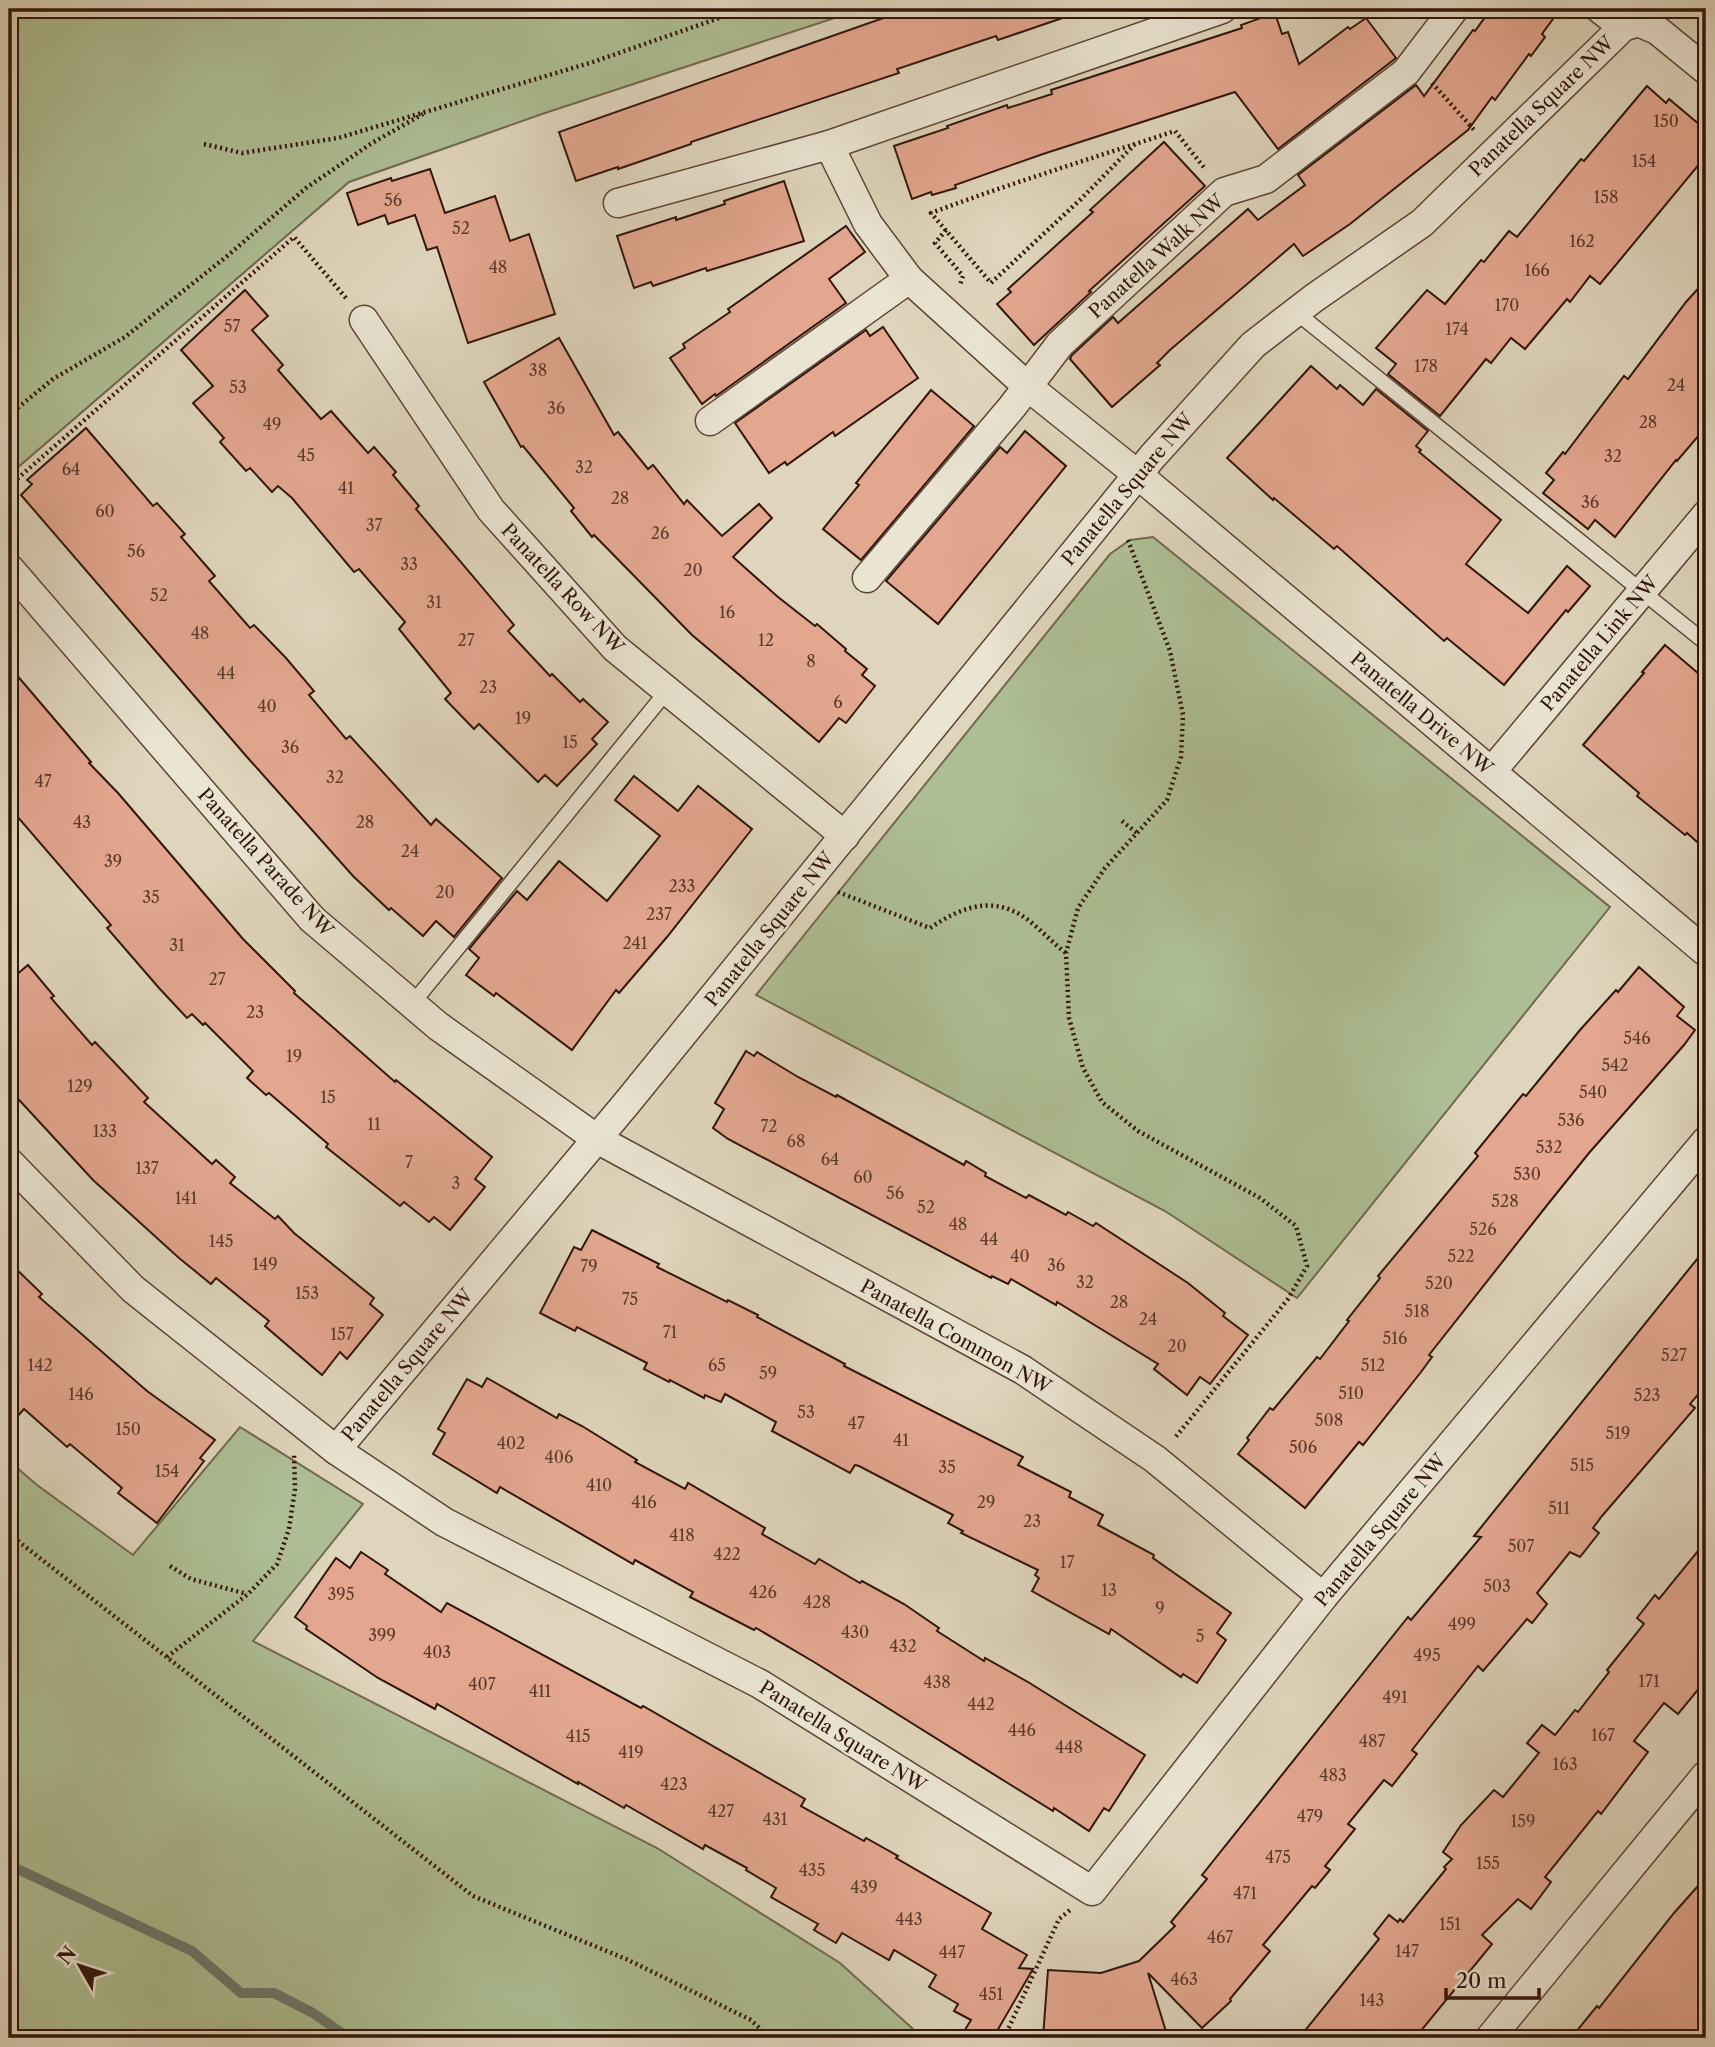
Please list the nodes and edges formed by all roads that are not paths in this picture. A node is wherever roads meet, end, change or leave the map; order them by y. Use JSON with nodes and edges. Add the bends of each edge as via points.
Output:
{"nodes":[{"id":1,"x":1222,"y":9,"type":"edge"},
{"id":2,"x":1454,"y":9,"type":"edge"},
{"id":3,"x":1600,"y":9,"type":"edge"},
{"id":4,"x":1623,"y":27,"type":"junction"},
{"id":5,"x":1706,"y":69,"type":"edge"},
{"id":6,"x":828,"y":145,"type":"junction"},
{"id":7,"x":618,"y":203,"type":"dead end"},
{"id":8,"x":909,"y":279,"type":"junction"},
{"id":9,"x":1297,"y":313,"type":"junction"},
{"id":10,"x":364,"y":320,"type":"road end"},
{"id":11,"x":1027,"y":386,"type":"junction"},
{"id":12,"x":710,"y":421,"type":"dead end"},
{"id":13,"x":1137,"y":474,"type":"junction"},
{"id":14,"x":1706,"y":515,"type":"edge"},
{"id":15,"x":9,"y":568,"type":"edge"},
{"id":16,"x":867,"y":578,"type":"dead end"},
{"id":17,"x":1642,"y":592,"type":"junction"},
{"id":18,"x":1706,"y":643,"type":"edge"},
{"id":19,"x":667,"y":691,"type":"junction"},
{"id":20,"x":1492,"y":771,"type":"junction"},
{"id":21,"x":845,"y":836,"type":"junction"},
{"id":22,"x":1706,"y":952,"type":"edge"},
{"id":23,"x":412,"y":1004,"type":"junction"},
{"id":24,"x":597,"y":1139,"type":"junction"},
{"id":25,"x":1706,"y":1141,"type":"edge"},
{"id":26,"x":9,"y":1162,"type":"edge"},
{"id":27,"x":336,"y":1450,"type":"junction"},
{"id":28,"x":1323,"y":1597,"type":"junction"},
{"id":29,"x":1706,"y":1775,"type":"edge"},
{"id":30,"x":1490,"y":2038,"type":"edge"}],
"edges":[{"from":1,"to":6,"type":"street"},
{"from":2,"to":11,"type":"street","name":"Panatella Walk NW","via":[[1406,72],[1266,179],[1224,192],[1060,344]]},
{"from":3,"to":4,"type":"street"},
{"from":4,"to":5,"type":"street","name":"Panatella Square NW","via":[[1638,22],[1657,30]]},
{"from":4,"to":9,"type":"street","name":"Panatella Square NW","via":[[1422,223]]},
{"from":6,"to":7,"type":"street"},
{"from":6,"to":8,"type":"street","via":[[867,224]]},
{"from":8,"to":11,"type":"street"},
{"from":8,"to":12,"type":"street"},
{"from":9,"to":13,"type":"street","name":"Panatella Square NW","via":[[1253,345]]},
{"from":9,"to":17,"type":"lane"},
{"from":10,"to":19,"type":"street","name":"Panatella Row NW","via":[[491,510],[615,648]]},
{"from":11,"to":13,"type":"street"},
{"from":11,"to":16,"type":"street","name":"Panatella Walk NW"},
{"from":13,"to":20,"type":"street","name":"Panatella Drive NW"},
{"from":13,"to":21,"type":"street","name":"Panatella Square NW"},
{"from":14,"to":17,"type":"street","name":"Panatella Link NW"},
{"from":15,"to":23,"type":"street","name":"Panatella Parade NW","via":[[312,919]]},
{"from":17,"to":18,"type":"lane"},
{"from":17,"to":20,"type":"street","name":"Panatella Link NW"},
{"from":19,"to":21,"type":"street","name":"Panatella Row NW"},
{"from":19,"to":23,"type":"lane"},
{"from":20,"to":22,"type":"street","name":"Panatella Drive NW"},
{"from":21,"to":24,"type":"street","name":"Panatella Square NW"},
{"from":23,"to":24,"type":"street","name":"Panatella Parade NW"},
{"from":24,"to":27,"type":"street","name":"Panatella Square NW"},
{"from":24,"to":28,"type":"street","name":"Panatella Common NW","via":[[1023,1370],[1155,1459]]},
{"from":25,"to":28,"type":"street","name":"Panatella Square NW"},
{"from":26,"to":27,"type":"street","via":[[133,1289]]},
{"from":27,"to":28,"type":"street","name":"Panatella Square NW","via":[[444,1522],[761,1684],[1092,1891]]},
{"from":29,"to":30,"type":"street"}]}
